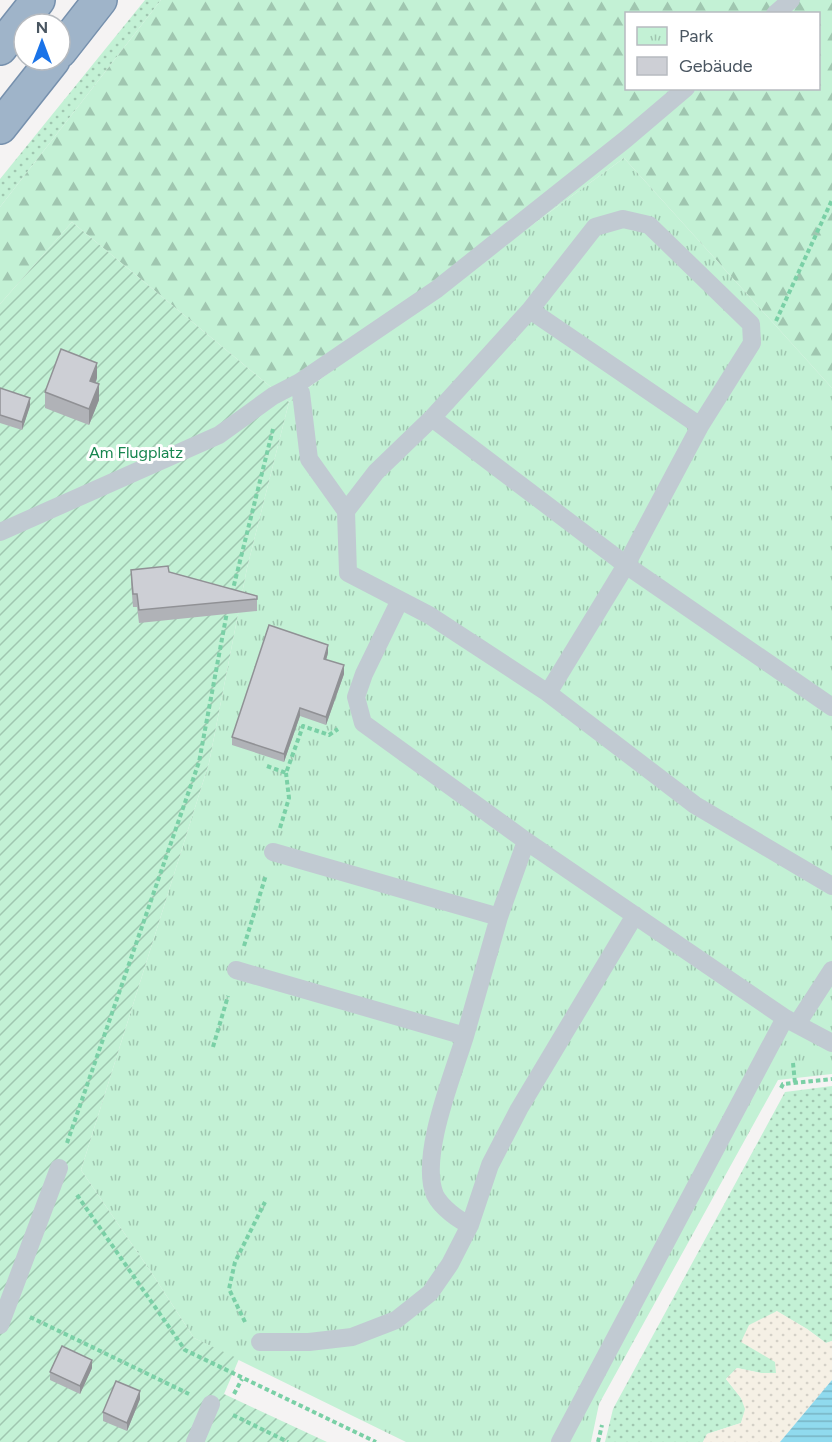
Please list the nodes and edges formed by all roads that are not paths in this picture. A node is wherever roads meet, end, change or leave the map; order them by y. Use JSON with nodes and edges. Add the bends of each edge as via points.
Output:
{"nodes":[{"id":1,"x":38,"y":0,"type":"edge"},
{"id":2,"x":100,"y":0,"type":"edge"},
{"id":3,"x":791,"y":0,"type":"edge"},
{"id":4,"x":777,"y":12,"type":"edge"},
{"id":5,"x":72,"y":36,"type":"edge"},
{"id":6,"x":0,"y":48,"type":"edge"},
{"id":7,"x":44,"y":72,"type":"edge"},
{"id":8,"x":684,"y":90,"type":"edge"},
{"id":9,"x":0,"y":127,"type":"edge"},
{"id":10,"x":530,"y":310,"type":"junction"},
{"id":11,"x":302,"y":393,"type":"dead end"},
{"id":12,"x":432,"y":418,"type":"junction"},
{"id":13,"x":700,"y":426,"type":"junction"},
{"id":14,"x":346,"y":511,"type":"junction"},
{"id":15,"x":0,"y":532,"type":"edge"},
{"id":16,"x":626,"y":565,"type":"junction"},
{"id":17,"x":400,"y":600,"type":"junction"},
{"id":18,"x":548,"y":693,"type":"junction"},
{"id":19,"x":832,"y":707,"type":"edge"},
{"id":20,"x":526,"y":841,"type":"junction"},
{"id":21,"x":273,"y":852,"type":"road end"},
{"id":22,"x":832,"y":886,"type":"edge"},
{"id":23,"x":635,"y":915,"type":"junction"},
{"id":24,"x":499,"y":917,"type":"junction"},
{"id":25,"x":236,"y":970,"type":"road end"},
{"id":26,"x":832,"y":970,"type":"edge"},
{"id":27,"x":791,"y":1021,"type":"junction"},
{"id":28,"x":465,"y":1036,"type":"junction"},
{"id":29,"x":832,"y":1043,"type":"edge"},
{"id":30,"x":59,"y":1168,"type":"road end"},
{"id":31,"x":470,"y":1225,"type":"junction"},
{"id":32,"x":0,"y":1325,"type":"edge"},
{"id":33,"x":260,"y":1342,"type":"road end"},
{"id":34,"x":211,"y":1404,"type":"road end"},
{"id":35,"x":195,"y":1442,"type":"edge"},
{"id":36,"x":560,"y":1442,"type":"edge"}],
"edges":[{"from":1,"to":6,"type":"highway"},
{"from":2,"to":5,"type":"highway"},
{"from":3,"to":4,"type":"lane"},
{"from":7,"to":9,"type":"highway"},
{"from":8,"to":15,"type":"lane","via":[[436,289],[219,435]]},
{"from":10,"to":12,"type":"lane"},
{"from":10,"to":13,"type":"lane"},
{"from":10,"to":13,"type":"lane","via":[[595,226],[622,219],[649,225],[751,324],[752,343]]},
{"from":11,"to":14,"type":"lane","via":[[309,459]]},
{"from":12,"to":14,"type":"lane","via":[[376,472]]},
{"from":12,"to":16,"type":"lane"},
{"from":13,"to":16,"type":"lane"},
{"from":14,"to":17,"type":"lane","via":[[348,573]]},
{"from":16,"to":18,"type":"lane"},
{"from":16,"to":19,"type":"lane"},
{"from":17,"to":18,"type":"lane"},
{"from":17,"to":20,"type":"lane","via":[[356,698],[363,723]]},
{"from":18,"to":22,"type":"lane","via":[[694,805]]},
{"from":20,"to":23,"type":"lane"},
{"from":20,"to":24,"type":"lane"},
{"from":21,"to":24,"type":"lane"},
{"from":23,"to":27,"type":"lane"},
{"from":23,"to":31,"type":"lane","via":[[514,1118],[490,1165]]},
{"from":24,"to":28,"type":"lane"},
{"from":25,"to":28,"type":"lane"},
{"from":26,"to":27,"type":"lane"},
{"from":27,"to":29,"type":"lane"},
{"from":27,"to":36,"type":"lane"},
{"from":28,"to":31,"type":"lane","via":[[432,1143],[430,1167],[435,1196],[457,1220]]},
{"from":30,"to":32,"type":"lane"},
{"from":31,"to":33,"type":"lane","via":[[430,1293],[396,1320],[352,1337]]},
{"from":34,"to":35,"type":"lane"}]}
